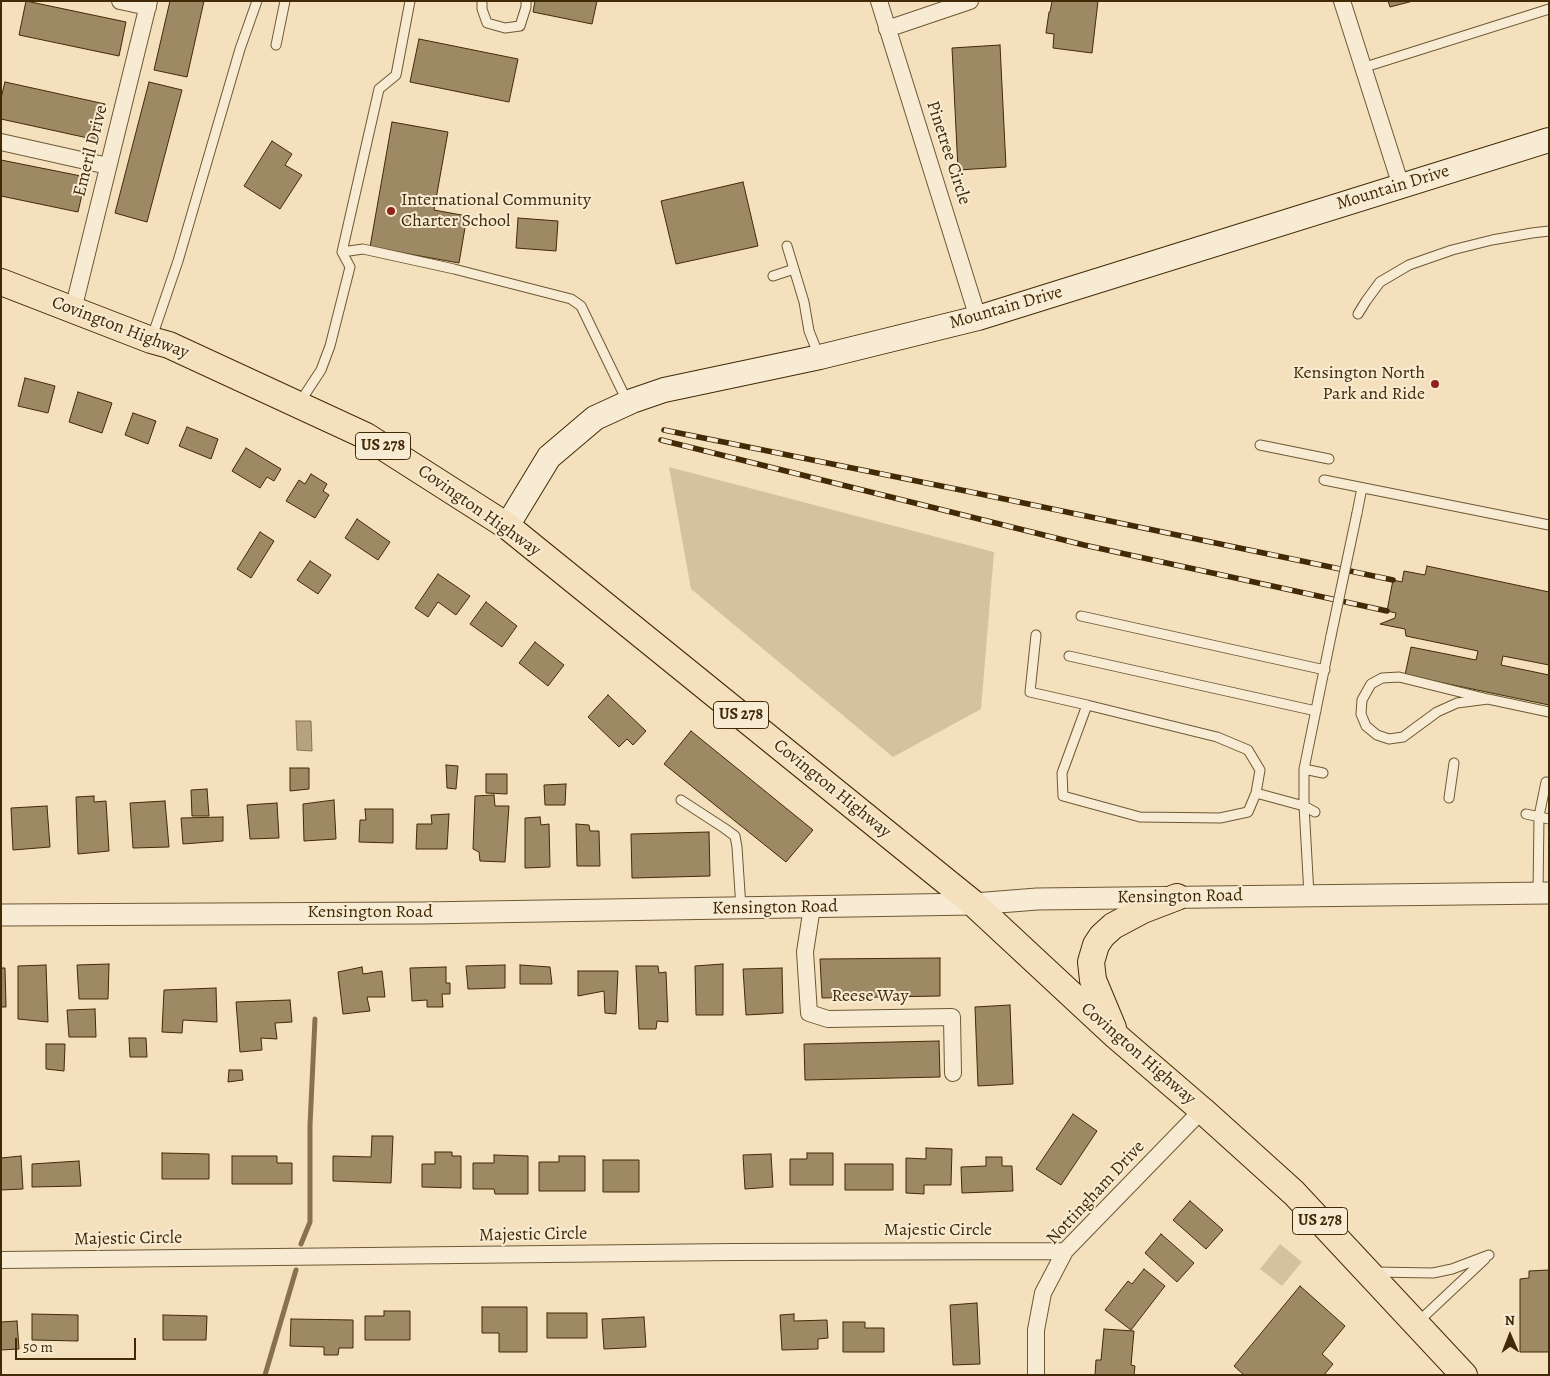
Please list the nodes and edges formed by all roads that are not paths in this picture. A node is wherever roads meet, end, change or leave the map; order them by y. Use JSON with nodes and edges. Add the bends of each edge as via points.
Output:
{"nodes":[{"id":1,"x":120,"y":1,"type":"edge"},
{"id":2,"x":257,"y":1,"type":"edge"},
{"id":3,"x":285,"y":1,"type":"edge"},
{"id":4,"x":410,"y":1,"type":"edge"},
{"id":5,"x":482,"y":1,"type":"edge"},
{"id":6,"x":526,"y":1,"type":"edge"},
{"id":7,"x":879,"y":1,"type":"edge"},
{"id":8,"x":970,"y":1,"type":"edge"},
{"id":9,"x":1342,"y":1,"type":"edge"},
{"id":10,"x":148,"y":4,"type":"edge"},
{"id":11,"x":1549,"y":9,"type":"edge"},
{"id":12,"x":888,"y":29,"type":"junction"},
{"id":13,"x":276,"y":45,"type":"dead end"},
{"id":14,"x":1362,"y":68,"type":"junction"},
{"id":15,"x":1549,"y":140,"type":"edge"},
{"id":16,"x":1,"y":142,"type":"edge"},
{"id":17,"x":108,"y":166,"type":"junction"},
{"id":18,"x":1401,"y":186,"type":"junction"},
{"id":19,"x":1549,"y":231,"type":"edge"},
{"id":20,"x":786,"y":246,"type":"dead end"},
{"id":21,"x":342,"y":252,"type":"junction"},
{"id":22,"x":794,"y":270,"type":"junction"},
{"id":23,"x":773,"y":276,"type":"dead end"},
{"id":24,"x":1,"y":282,"type":"edge"},
{"id":25,"x":73,"y":310,"type":"junction"},
{"id":26,"x":1358,"y":314,"type":"dead end"},
{"id":27,"x":978,"y":318,"type":"junction"},
{"id":28,"x":151,"y":340,"type":"junction"},
{"id":29,"x":820,"y":357,"type":"junction"},
{"id":30,"x":628,"y":403,"type":"junction"},
{"id":31,"x":299,"y":404,"type":"junction"},
{"id":32,"x":1260,"y":445,"type":"dead end"},
{"id":33,"x":1329,"y":459,"type":"dead end"},
{"id":34,"x":1324,"y":480,"type":"dead end"},
{"id":35,"x":1362,"y":488,"type":"junction"},
{"id":36,"x":1549,"y":525,"type":"edge"},
{"id":37,"x":507,"y":526,"type":"junction"},
{"id":38,"x":1081,"y":616,"type":"dead end"},
{"id":39,"x":1036,"y":635,"type":"dead end"},
{"id":40,"x":1070,"y":656,"type":"dead end"},
{"id":41,"x":1324,"y":670,"type":"junction"},
{"id":42,"x":1488,"y":699,"type":"junction"},
{"id":43,"x":1087,"y":705,"type":"junction"},
{"id":44,"x":1316,"y":711,"type":"junction"},
{"id":45,"x":1549,"y":712,"type":"edge"},
{"id":46,"x":1454,"y":763,"type":"dead end"},
{"id":47,"x":1304,"y":769,"type":"junction"},
{"id":48,"x":1323,"y":773,"type":"dead end"},
{"id":49,"x":1546,"y":782,"type":"dead end"},
{"id":50,"x":1256,"y":794,"type":"junction"},
{"id":51,"x":1449,"y":798,"type":"dead end"},
{"id":52,"x":681,"y":800,"type":"dead end"},
{"id":53,"x":1304,"y":806,"type":"junction"},
{"id":54,"x":1315,"y":812,"type":"dead end"},
{"id":55,"x":1526,"y":814,"type":"dead end"},
{"id":56,"x":1538,"y":816,"type":"junction"},
{"id":57,"x":1549,"y":819,"type":"edge"},
{"id":58,"x":1544,"y":893,"type":"edge"},
{"id":59,"x":1309,"y":895,"type":"junction"},
{"id":60,"x":1177,"y":897,"type":"junction"},
{"id":61,"x":974,"y":904,"type":"junction"},
{"id":62,"x":812,"y":907,"type":"junction"},
{"id":63,"x":741,"y":908,"type":"junction"},
{"id":64,"x":1,"y":915,"type":"edge"},
{"id":65,"x":1116,"y":1036,"type":"junction"},
{"id":66,"x":953,"y":1073,"type":"dead end"},
{"id":67,"x":1202,"y":1110,"type":"junction"},
{"id":68,"x":1065,"y":1250,"type":"junction"},
{"id":69,"x":1,"y":1260,"type":"edge"},
{"id":70,"x":1367,"y":1272,"type":"junction"},
{"id":71,"x":1416,"y":1324,"type":"junction"},
{"id":72,"x":1036,"y":1375,"type":"edge"},
{"id":73,"x":1464,"y":1375,"type":"edge"}],
"edges":[{"from":1,"to":10,"type":"street"},
{"from":2,"to":28,"type":"lane"},
{"from":3,"to":13,"type":"lane"},
{"from":4,"to":21,"type":"lane","via":[[396,75],[379,89]]},
{"from":5,"to":6,"type":"lane","via":[[488,23],[505,28],[520,26]]},
{"from":7,"to":12,"type":"street","name":"Pinetree Circle"},
{"from":8,"to":12,"type":"street"},
{"from":9,"to":14,"type":"street"},
{"from":10,"to":17,"type":"street","name":"Emeril Drive"},
{"from":11,"to":14,"type":"lane"},
{"from":12,"to":27,"type":"street","name":"Pinetree Circle"},
{"from":14,"to":18,"type":"street"},
{"from":15,"to":18,"type":"main road","name":"Mountain Drive"},
{"from":16,"to":17,"type":"street"},
{"from":17,"to":25,"type":"street","name":"Emeril Drive"},
{"from":18,"to":27,"type":"main road","name":"Mountain Drive"},
{"from":19,"to":26,"type":"lane","via":[[1484,242],[1409,265],[1380,282]]},
{"from":20,"to":22,"type":"lane"},
{"from":21,"to":30,"type":"lane","via":[[363,249],[571,299],[581,306]]},
{"from":21,"to":31,"type":"lane","via":[[350,267],[330,346],[321,370]]},
{"from":22,"to":23,"type":"lane"},
{"from":22,"to":29,"type":"lane","via":[[809,331]]},
{"from":24,"to":25,"type":"main road","name":"Covington Highway","number":"US 278"},
{"from":25,"to":28,"type":"main road","name":"Covington Highway","number":"US 278"},
{"from":27,"to":29,"type":"main road","name":"Mountain Drive"},
{"from":28,"to":31,"type":"main road","name":"Covington Highway","number":"US 278","via":[[169,345]]},
{"from":29,"to":30,"type":"main road","name":"Mountain Drive","via":[[664,390]]},
{"from":30,"to":37,"type":"main road","name":"Mountain Drive","via":[[595,418],[549,457]]},
{"from":31,"to":37,"type":"main road","name":"Covington Highway","number":"US 278","via":[[366,436]]},
{"from":32,"to":33,"type":"lane"},
{"from":34,"to":35,"type":"lane"},
{"from":35,"to":36,"type":"lane"},
{"from":35,"to":41,"type":"lane","bridge":true},
{"from":37,"to":61,"type":"main road","name":"Covington Highway","number":"US 278"},
{"from":38,"to":41,"type":"lane"},
{"from":39,"to":43,"type":"lane","via":[[1030,692]]},
{"from":40,"to":44,"type":"lane"},
{"from":41,"to":44,"type":"lane"},
{"from":42,"to":42,"type":"lane","via":[[1399,677],[1382,678],[1371,684],[1362,700],[1361,714],[1366,726],[1389,739],[1403,737],[1437,712],[1457,703]]},
{"from":42,"to":45,"type":"lane"},
{"from":43,"to":50,"type":"lane","via":[[1217,737],[1248,750],[1260,770]]},
{"from":43,"to":50,"type":"lane","via":[[1062,773],[1063,796],[1140,817],[1220,818],[1248,812]]},
{"from":44,"to":47,"type":"lane"},
{"from":46,"to":51,"type":"lane"},
{"from":47,"to":48,"type":"lane"},
{"from":47,"to":53,"type":"lane"},
{"from":49,"to":56,"type":"lane"},
{"from":50,"to":53,"type":"lane"},
{"from":52,"to":63,"type":"lane","via":[[735,836]]},
{"from":53,"to":54,"type":"lane"},
{"from":53,"to":59,"type":"lane"},
{"from":55,"to":56,"type":"lane"},
{"from":56,"to":57,"type":"lane"},
{"from":56,"to":58,"type":"lane"},
{"from":58,"to":59,"type":"street","name":"Kensington Road"},
{"from":59,"to":60,"type":"street","name":"Kensington Road"},
{"from":60,"to":61,"type":"street","name":"Kensington Road","via":[[1037,899]]},
{"from":60,"to":65,"type":"main road","via":[[1142,910],[1113,926],[1096,946],[1091,962],[1093,980]]},
{"from":61,"to":62,"type":"street","name":"Kensington Road"},
{"from":61,"to":65,"type":"main road","name":"Covington Highway","number":"US 278"},
{"from":62,"to":63,"type":"street","name":"Kensington Road"},
{"from":62,"to":66,"type":"street","name":"Reese Way","via":[[805,952],[809,1013],[828,1018],[952,1017]]},
{"from":63,"to":64,"type":"street","name":"Kensington Road","via":[[412,914]]},
{"from":65,"to":67,"type":"main road","name":"Covington Highway","number":"US 278"},
{"from":67,"to":68,"type":"street","name":"Nottingham Drive"},
{"from":67,"to":70,"type":"main road","name":"Covington Highway","number":"US 278","via":[[1294,1193]]},
{"from":68,"to":69,"type":"street","name":"Majestic Circle"},
{"from":68,"to":72,"type":"street","name":"Nottingham Drive","via":[[1043,1293],[1036,1330]]},
{"from":70,"to":71,"type":"main road","name":"Covington Highway","number":"US 278"},
{"from":70,"to":71,"type":"lane","via":[[1433,1272],[1452,1269],[1489,1255]]},
{"from":71,"to":73,"type":"main road","name":"Covington Highway","number":"US 278"}]}
